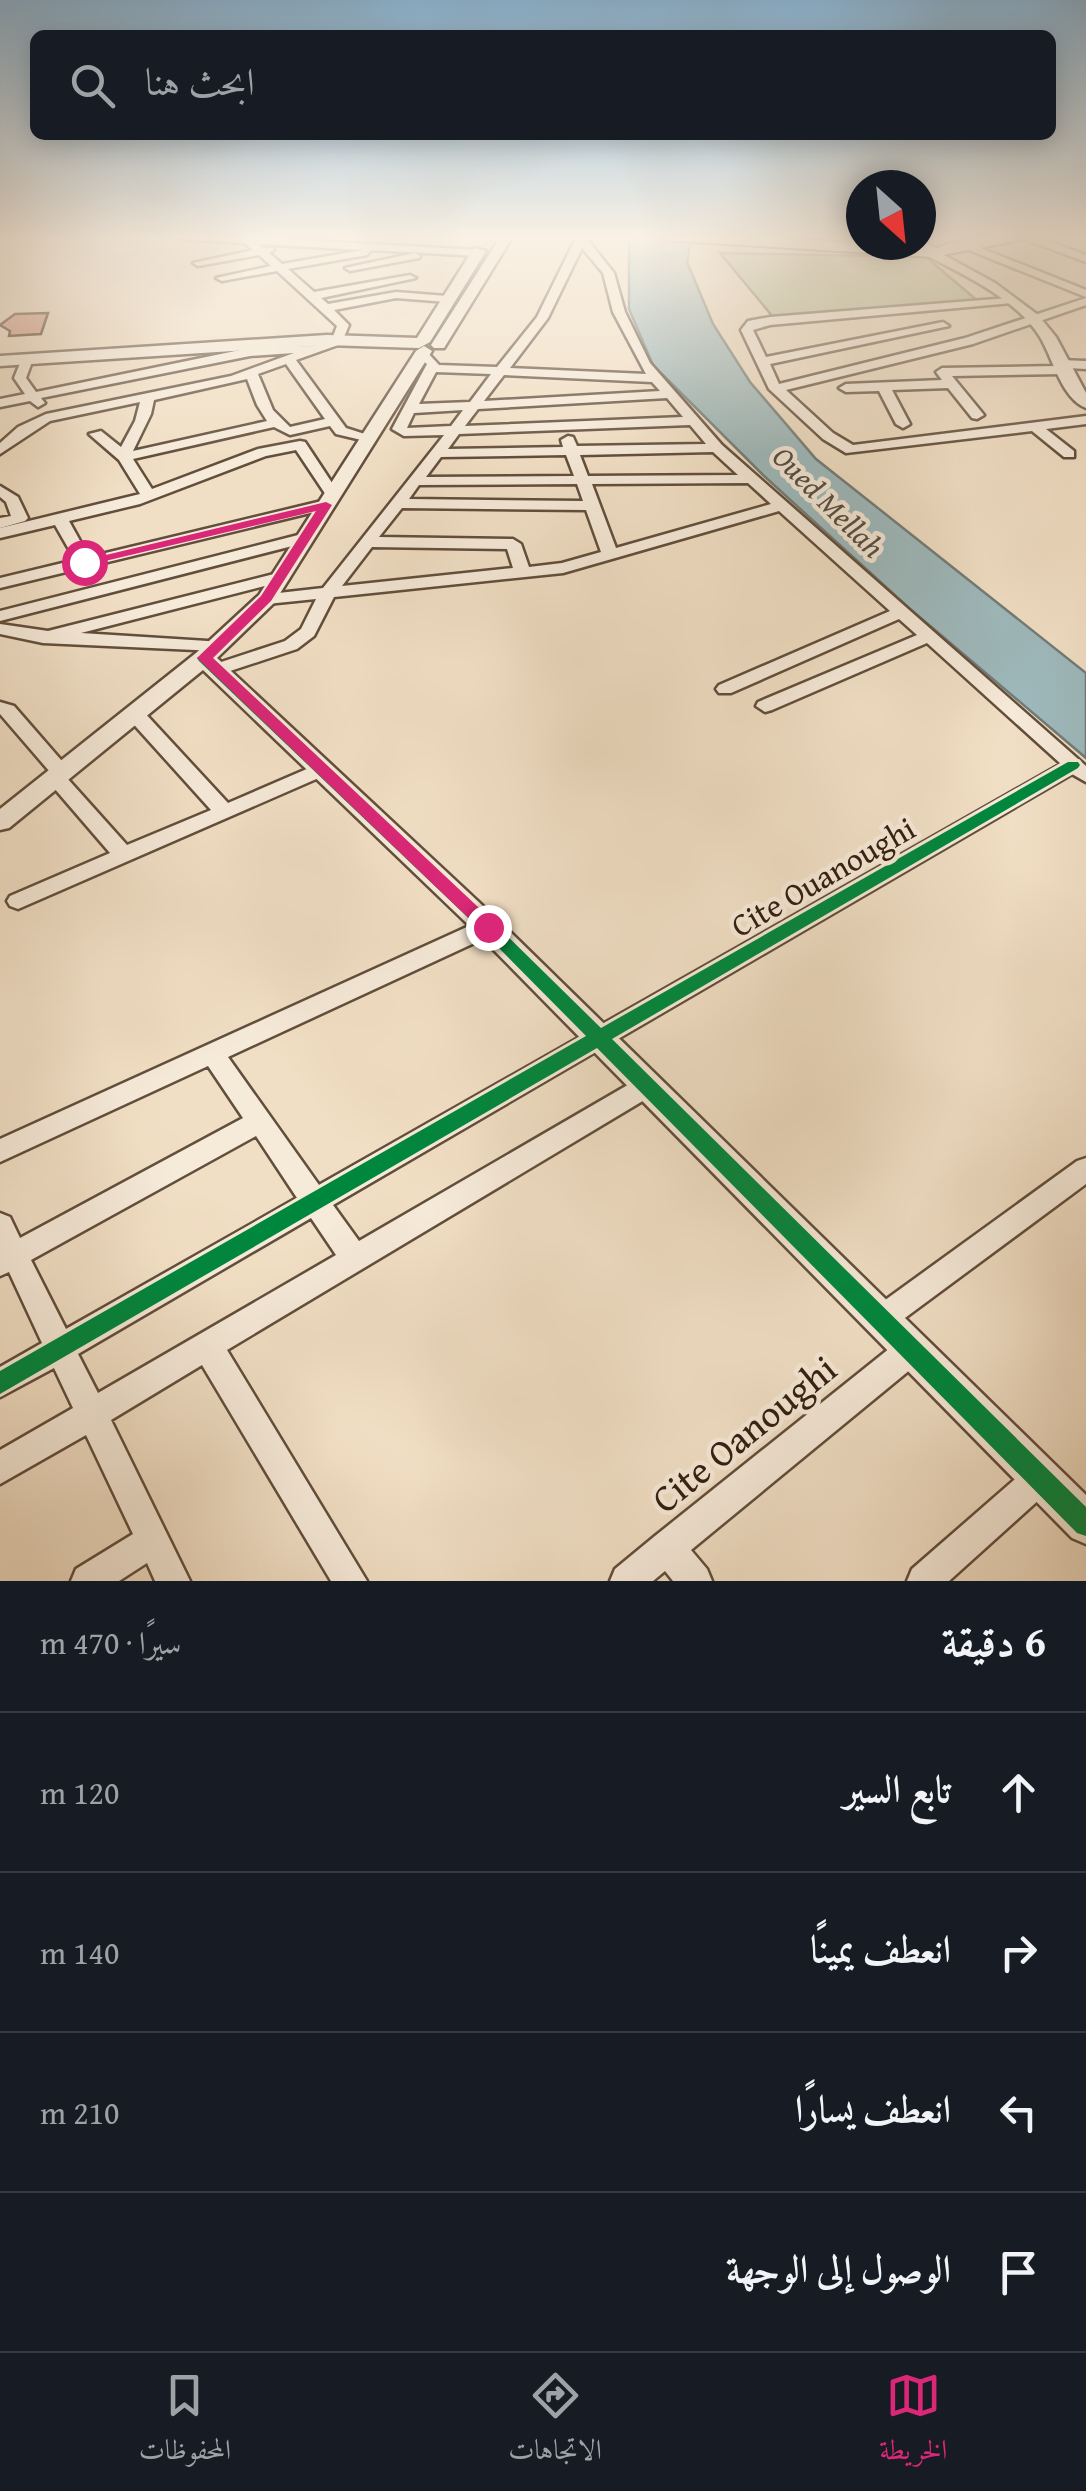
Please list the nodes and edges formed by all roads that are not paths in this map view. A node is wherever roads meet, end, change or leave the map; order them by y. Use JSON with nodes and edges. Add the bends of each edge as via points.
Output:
{"nodes":[{"id":1,"x":328,"y":310,"type":"edge"},
{"id":2,"x":442,"y":310,"type":"edge"},
{"id":3,"x":454,"y":310,"type":"edge"},
{"id":4,"x":546,"y":310,"type":"edge"},
{"id":5,"x":618,"y":310,"type":"edge"},
{"id":6,"x":908,"y":310,"type":"joint"},
{"id":7,"x":1020,"y":310,"type":"edge"},
{"id":8,"x":1062,"y":310,"type":"edge"},
{"id":9,"x":798,"y":319,"type":"junction"},
{"id":10,"x":1033,"y":319,"type":"junction"},
{"id":11,"x":943,"y":326,"type":"junction"},
{"id":12,"x":814,"y":328,"type":"dead end"},
{"id":13,"x":830,"y":336,"type":"dead end"},
{"id":14,"x":973,"y":340,"type":"junction"},
{"id":15,"x":327,"y":343,"type":"junction"},
{"id":16,"x":846,"y":345,"type":"junction"},
{"id":17,"x":425,"y":350,"type":"junction"},
{"id":18,"x":26,"y":359,"type":"junction"},
{"id":19,"x":0,"y":360,"type":"edge"},
{"id":20,"x":290,"y":361,"type":"junction"},
{"id":21,"x":762,"y":362,"type":"junction"},
{"id":22,"x":1086,"y":365,"type":"edge"},
{"id":23,"x":1062,"y":367,"type":"junction"},
{"id":24,"x":499,"y":372,"type":"junction"},
{"id":25,"x":252,"y":374,"type":"junction"},
{"id":26,"x":655,"y":378,"type":"junction"},
{"id":27,"x":952,"y":384,"type":"junction"},
{"id":28,"x":774,"y":385,"type":"junction"},
{"id":29,"x":884,"y":387,"type":"junction"},
{"id":30,"x":846,"y":388,"type":"dead end"},
{"id":31,"x":669,"y":394,"type":"junction"},
{"id":32,"x":34,"y":396,"type":"junction"},
{"id":33,"x":147,"y":399,"type":"junction"},
{"id":34,"x":555,"y":400,"type":"junction"},
{"id":35,"x":0,"y":403,"type":"edge"},
{"id":36,"x":1086,"y":404,"type":"edge"},
{"id":37,"x":473,"y":405,"type":"junction"},
{"id":38,"x":410,"y":409,"type":"junction"},
{"id":39,"x":977,"y":415,"type":"dead end"},
{"id":40,"x":46,"y":418,"type":"junction"},
{"id":41,"x":1086,"y":420,"type":"edge"},
{"id":42,"x":334,"y":421,"type":"junction"},
{"id":43,"x":694,"y":421,"type":"junction"},
{"id":44,"x":275,"y":423,"type":"junction"},
{"id":45,"x":903,"y":424,"type":"dead end"},
{"id":46,"x":563,"y":426,"type":"junction"},
{"id":47,"x":1035,"y":427,"type":"junction"},
{"id":48,"x":453,"y":430,"type":"junction"},
{"id":49,"x":96,"y":434,"type":"dead end"},
{"id":50,"x":295,"y":438,"type":"junction"},
{"id":51,"x":369,"y":440,"type":"junction"},
{"id":52,"x":718,"y":448,"type":"junction"},
{"id":53,"x":0,"y":450,"type":"edge"},
{"id":54,"x":572,"y":451,"type":"junction"},
{"id":55,"x":436,"y":453,"type":"junction"},
{"id":56,"x":1069,"y":454,"type":"dead end"},
{"id":57,"x":124,"y":456,"type":"junction"},
{"id":58,"x":749,"y":479,"type":"junction"},
{"id":59,"x":414,"y":481,"type":"junction"},
{"id":60,"x":583,"y":481,"type":"junction"},
{"id":61,"x":1,"y":491,"type":"edge"},
{"id":62,"x":149,"y":496,"type":"junction"},
{"id":63,"x":329,"y":500,"type":"junction"},
{"id":64,"x":396,"y":503,"type":"junction"},
{"id":65,"x":592,"y":506,"type":"junction"},
{"id":66,"x":780,"y":506,"type":"junction"},
{"id":67,"x":60,"y":518,"type":"junction"},
{"id":68,"x":0,"y":522,"type":"edge"},
{"id":69,"x":21,"y":523,"type":"junction"},
{"id":70,"x":0,"y":533,"type":"edge"},
{"id":71,"x":306,"y":538,"type":"junction"},
{"id":72,"x":367,"y":542,"type":"junction"},
{"id":73,"x":610,"y":554,"type":"junction"},
{"id":74,"x":84,"y":562,"type":"junction"},
{"id":75,"x":523,"y":574,"type":"junction"},
{"id":76,"x":282,"y":577,"type":"junction"},
{"id":77,"x":0,"y":583,"type":"edge"},
{"id":78,"x":327,"y":594,"type":"junction"},
{"id":79,"x":266,"y":598,"type":"junction"},
{"id":80,"x":900,"y":613,"type":"junction"},
{"id":81,"x":0,"y":616,"type":"edge"},
{"id":82,"x":0,"y":629,"type":"edge"},
{"id":83,"x":927,"y":637,"type":"junction"},
{"id":84,"x":43,"y":638,"type":"junction"},
{"id":85,"x":213,"y":658,"type":"junction"},
{"id":86,"x":725,"y":689,"type":"dead end"},
{"id":87,"x":766,"y":706,"type":"dead end"},
{"id":88,"x":0,"y":708,"type":"edge"},
{"id":89,"x":134,"y":714,"type":"junction"},
{"id":90,"x":323,"y":770,"type":"junction"},
{"id":91,"x":1080,"y":770,"type":"edge"},
{"id":92,"x":58,"y":774,"type":"junction"},
{"id":93,"x":225,"y":812,"type":"junction"},
{"id":94,"x":0,"y":822,"type":"edge"},
{"id":95,"x":124,"y":855,"type":"junction"},
{"id":96,"x":18,"y":901,"type":"dead end"},
{"id":97,"x":488,"y":927,"type":"junction"},
{"id":98,"x":599,"y":1038,"type":"junction"},
{"id":99,"x":212,"y":1053,"type":"junction"},
{"id":100,"x":648,"y":1086,"type":"junction"},
{"id":101,"x":259,"y":1122,"type":"junction"},
{"id":102,"x":0,"y":1151,"type":"edge"},
{"id":103,"x":1086,"y":1169,"type":"edge"},
{"id":104,"x":316,"y":1204,"type":"junction"},
{"id":105,"x":0,"y":1225,"type":"edge"},
{"id":106,"x":7,"y":1259,"type":"edge"},
{"id":107,"x":354,"y":1259,"type":"junction"},
{"id":108,"x":880,"y":1320,"type":"junction"},
{"id":109,"x":207,"y":1345,"type":"junction"},
{"id":110,"x":59,"y":1349,"type":"junction"},
{"id":111,"x":910,"y":1350,"type":"junction"},
{"id":112,"x":0,"y":1383,"type":"edge"},
{"id":113,"x":90,"y":1414,"type":"junction"},
{"id":114,"x":0,"y":1468,"type":"edge"},
{"id":115,"x":1040,"y":1478,"type":"junction"},
{"id":116,"x":1086,"y":1524,"type":"edge"},
{"id":117,"x":153,"y":1540,"type":"junction"},
{"id":118,"x":667,"y":1548,"type":"junction"},
{"id":119,"x":88,"y":1581,"type":"edge"},
{"id":120,"x":173,"y":1581,"type":"edge"},
{"id":121,"x":350,"y":1581,"type":"edge"},
{"id":122,"x":627,"y":1581,"type":"edge"},
{"id":123,"x":695,"y":1581,"type":"edge"},
{"id":124,"x":924,"y":1581,"type":"edge"}],
"edges":[{"from":1,"to":15,"type":"street","via":[[342,325]]},
{"from":2,"to":17,"type":"street"},
{"from":3,"to":17,"type":"street"},
{"from":4,"to":24,"type":"street"},
{"from":5,"to":26,"type":"street"},
{"from":6,"to":9,"type":"street"},
{"from":6,"to":11,"type":"street"},
{"from":7,"to":10,"type":"street"},
{"from":8,"to":10,"type":"street"},
{"from":9,"to":12,"type":"street"},
{"from":9,"to":21,"type":"street","via":[[748,326]]},
{"from":10,"to":14,"type":"street"},
{"from":10,"to":23,"type":"street"},
{"from":11,"to":14,"type":"street"},
{"from":11,"to":16,"type":"street"},
{"from":13,"to":16,"type":"street"},
{"from":14,"to":28,"type":"street"},
{"from":15,"to":17,"type":"street"},
{"from":15,"to":18,"type":"street"},
{"from":15,"to":20,"type":"street"},
{"from":15,"to":32,"type":"street"},
{"from":16,"to":21,"type":"street"},
{"from":17,"to":24,"type":"street"},
{"from":17,"to":38,"type":"street"},
{"from":17,"to":51,"type":"street"},
{"from":18,"to":19,"type":"street"},
{"from":18,"to":32,"type":"street","via":[[20,378]]},
{"from":20,"to":25,"type":"street"},
{"from":20,"to":42,"type":"street"},
{"from":21,"to":28,"type":"street"},
{"from":22,"to":23,"type":"street"},
{"from":23,"to":27,"type":"street","via":[[942,372]]},
{"from":23,"to":36,"type":"street"},
{"from":24,"to":26,"type":"street"},
{"from":24,"to":37,"type":"street"},
{"from":25,"to":33,"type":"street"},
{"from":25,"to":44,"type":"street"},
{"from":26,"to":31,"type":"street"},
{"from":27,"to":29,"type":"street"},
{"from":27,"to":39,"type":"street"},
{"from":28,"to":47,"type":"street","via":[[851,450]]},
{"from":29,"to":30,"type":"street"},
{"from":29,"to":45,"type":"street"},
{"from":31,"to":34,"type":"street"},
{"from":31,"to":43,"type":"street"},
{"from":32,"to":35,"type":"street"},
{"from":32,"to":40,"type":"street"},
{"from":33,"to":40,"type":"street"},
{"from":33,"to":57,"type":"street","via":[[146,416]]},
{"from":34,"to":37,"type":"street"},
{"from":34,"to":46,"type":"street"},
{"from":37,"to":38,"type":"street"},
{"from":37,"to":48,"type":"street"},
{"from":38,"to":48,"type":"street","via":[[400,431]]},
{"from":40,"to":53,"type":"street"},
{"from":41,"to":47,"type":"street"},
{"from":42,"to":50,"type":"street"},
{"from":42,"to":51,"type":"street","via":[[346,434]]},
{"from":43,"to":46,"type":"street"},
{"from":43,"to":52,"type":"street"},
{"from":44,"to":50,"type":"street"},
{"from":44,"to":57,"type":"street"},
{"from":46,"to":48,"type":"street"},
{"from":46,"to":54,"type":"street"},
{"from":47,"to":56,"type":"street"},
{"from":48,"to":55,"type":"street"},
{"from":49,"to":57,"type":"street"},
{"from":50,"to":62,"type":"street"},
{"from":50,"to":63,"type":"street"},
{"from":51,"to":63,"type":"street"},
{"from":52,"to":54,"type":"street"},
{"from":52,"to":58,"type":"street"},
{"from":54,"to":55,"type":"street"},
{"from":54,"to":60,"type":"street"},
{"from":55,"to":59,"type":"street"},
{"from":57,"to":62,"type":"street"},
{"from":58,"to":60,"type":"street"},
{"from":58,"to":66,"type":"street"},
{"from":59,"to":60,"type":"street"},
{"from":59,"to":64,"type":"street"},
{"from":60,"to":65,"type":"street"},
{"from":61,"to":69,"type":"street","via":[[13,500]]},
{"from":62,"to":67,"type":"street"},
{"from":63,"to":71,"type":"street"},
{"from":63,"to":74,"type":"street"},
{"from":64,"to":65,"type":"street"},
{"from":64,"to":72,"type":"street"},
{"from":65,"to":73,"type":"street"},
{"from":66,"to":73,"type":"street"},
{"from":66,"to":80,"type":"street"},
{"from":67,"to":69,"type":"street"},
{"from":67,"to":74,"type":"street"},
{"from":68,"to":69,"type":"street"},
{"from":69,"to":70,"type":"street"},
{"from":71,"to":76,"type":"street"},
{"from":71,"to":81,"type":"street"},
{"from":72,"to":75,"type":"street","via":[[513,544]]},
{"from":72,"to":78,"type":"street"},
{"from":73,"to":75,"type":"street"},
{"from":74,"to":77,"type":"street"},
{"from":75,"to":78,"type":"street"},
{"from":76,"to":79,"type":"street"},
{"from":76,"to":84,"type":"street"},
{"from":78,"to":79,"type":"street"},
{"from":78,"to":85,"type":"street","via":[[308,632],[292,644]]},
{"from":79,"to":85,"type":"street"},
{"from":80,"to":83,"type":"street"},
{"from":80,"to":86,"type":"street"},
{"from":82,"to":84,"type":"street"},
{"from":83,"to":87,"type":"street"},
{"from":83,"to":91,"type":"street"},
{"from":84,"to":85,"type":"street"},
{"from":85,"to":89,"type":"street"},
{"from":85,"to":90,"type":"street"},
{"from":88,"to":92,"type":"street"},
{"from":89,"to":92,"type":"street"},
{"from":89,"to":93,"type":"street"},
{"from":90,"to":93,"type":"street"},
{"from":90,"to":97,"type":"street"},
{"from":91,"to":98,"type":"street","name":"Cite Ouanoughi"},
{"from":92,"to":94,"type":"street"},
{"from":92,"to":95,"type":"street"},
{"from":93,"to":95,"type":"street"},
{"from":95,"to":96,"type":"street"},
{"from":97,"to":98,"type":"street"},
{"from":97,"to":99,"type":"street"},
{"from":98,"to":100,"type":"street"},
{"from":98,"to":104,"type":"street","name":"Cite Ouanoughi"},
{"from":99,"to":101,"type":"street"},
{"from":99,"to":102,"type":"street"},
{"from":100,"to":107,"type":"street"},
{"from":100,"to":108,"type":"street"},
{"from":101,"to":104,"type":"street"},
{"from":101,"to":106,"type":"street"},
{"from":103,"to":108,"type":"street"},
{"from":104,"to":107,"type":"street"},
{"from":104,"to":110,"type":"street","name":"Cite Ouanoughi"},
{"from":105,"to":106,"type":"street"},
{"from":106,"to":110,"type":"street"},
{"from":107,"to":109,"type":"street"},
{"from":108,"to":111,"type":"street"},
{"from":109,"to":113,"type":"street"},
{"from":109,"to":121,"type":"street"},
{"from":110,"to":112,"type":"street","name":"Cite Ouanoughi"},
{"from":110,"to":113,"type":"street"},
{"from":111,"to":115,"type":"street"},
{"from":111,"to":118,"type":"street","name":"Cite Oanoughi"},
{"from":113,"to":114,"type":"street"},
{"from":113,"to":117,"type":"street"},
{"from":115,"to":116,"type":"street"},
{"from":115,"to":124,"type":"street"},
{"from":117,"to":119,"type":"street"},
{"from":117,"to":120,"type":"street"},
{"from":118,"to":122,"type":"street","name":"Cite Oanoughi"},
{"from":118,"to":123,"type":"street"}]}
